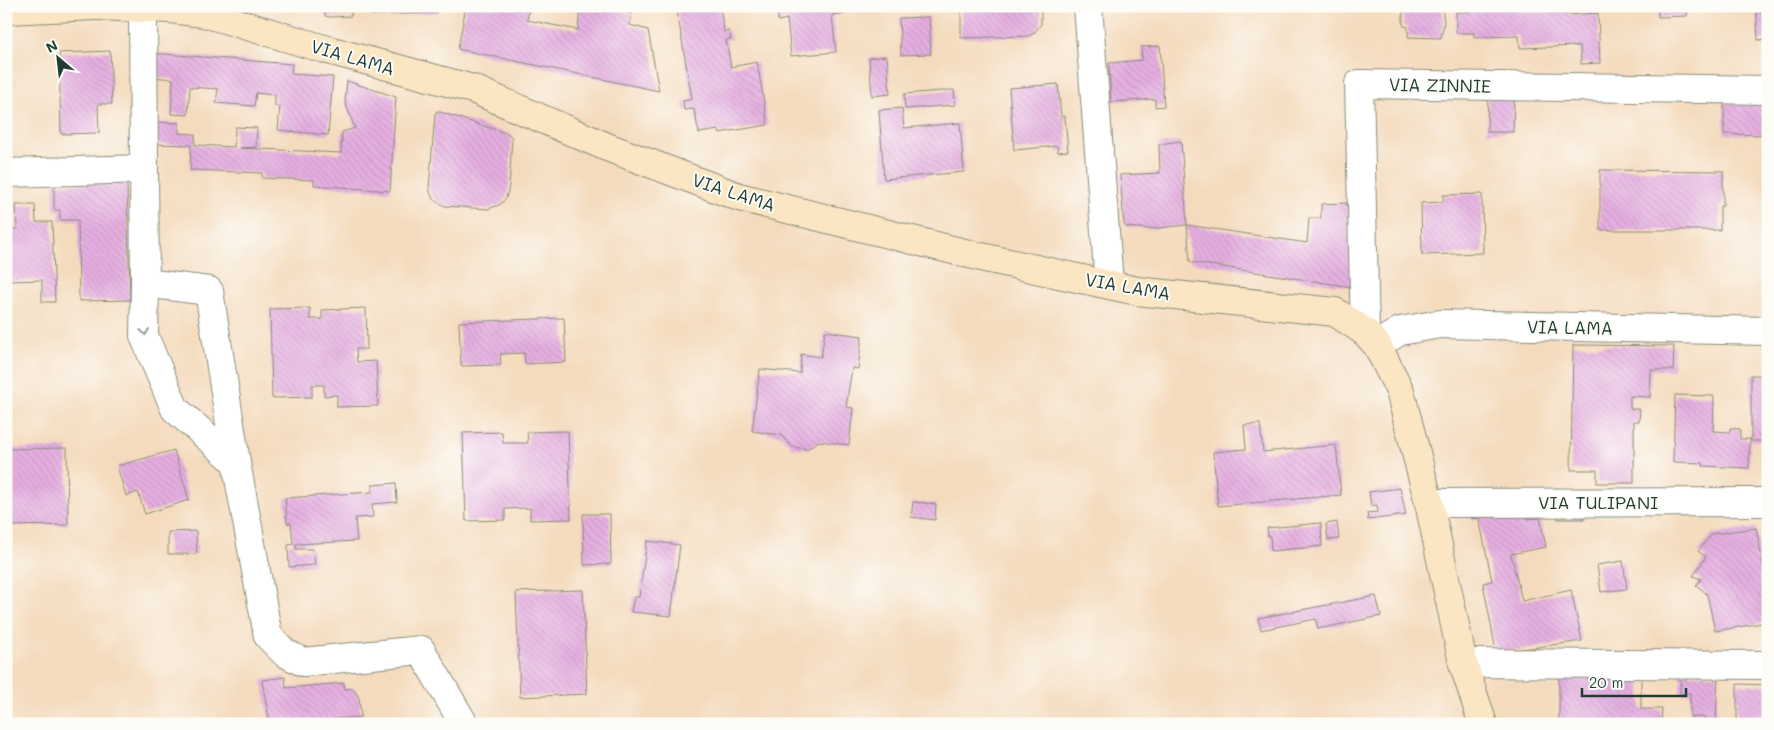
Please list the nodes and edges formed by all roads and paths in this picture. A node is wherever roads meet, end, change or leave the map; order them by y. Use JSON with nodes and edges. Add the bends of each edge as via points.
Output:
{"nodes":[{"id":1,"x":96,"y":6,"type":"edge"},
{"id":2,"x":1088,"y":6,"type":"edge"},
{"id":3,"x":161,"y":8,"type":"edge"},
{"id":4,"x":6,"y":10,"type":"edge"},
{"id":5,"x":1768,"y":90,"type":"edge"},
{"id":6,"x":144,"y":169,"type":"junction"},
{"id":7,"x":6,"y":173,"type":"edge"},
{"id":8,"x":144,"y":283,"type":"junction"},
{"id":9,"x":1108,"y":284,"type":"junction"},
{"id":10,"x":1768,"y":331,"type":"edge"},
{"id":11,"x":1371,"y":339,"type":"junction"},
{"id":12,"x":236,"y":462,"type":"junction"},
{"id":13,"x":1768,"y":502,"type":"edge"},
{"id":14,"x":1429,"y":503,"type":"junction"},
{"id":15,"x":1463,"y":663,"type":"junction"},
{"id":16,"x":1768,"y":665,"type":"edge"},
{"id":17,"x":464,"y":724,"type":"edge"},
{"id":18,"x":1483,"y":724,"type":"edge"}],
"edges":[{"from":1,"to":3,"type":"street","name":"VIA LAMA"},
{"from":1,"to":4,"type":"street","name":"VIA LAMA"},
{"from":2,"to":9,"type":"street"},
{"from":3,"to":6,"type":"street"},
{"from":3,"to":9,"type":"street","name":"VIA LAMA","via":[[204,13],[473,89],[607,147],[739,197],[980,257]]},
{"from":5,"to":11,"type":"street","name":"VIA ZINNIE","via":[[1359,84]]},
{"from":6,"to":7,"type":"street"},
{"from":6,"to":8,"type":"street"},
{"from":8,"to":12,"type":"street","one_way":true,"via":[[144,336],[175,409]]},
{"from":8,"to":12,"type":"street","via":[[209,291]]},
{"from":9,"to":11,"type":"street","name":"VIA LAMA","via":[[1335,312]]},
{"from":10,"to":11,"type":"street","name":"VIA LAMA","via":[[1440,324]]},
{"from":11,"to":14,"type":"street","name":"VIA LAMA","via":[[1400,391]]},
{"from":12,"to":17,"type":"street","via":[[268,636],[285,653],[303,662],[421,650]]},
{"from":13,"to":14,"type":"street","name":"VIA TULIPANI"},
{"from":14,"to":15,"type":"street","name":"VIA LAMA"},
{"from":15,"to":16,"type":"street"},
{"from":15,"to":18,"type":"street","name":"VIA LAMA"}]}
